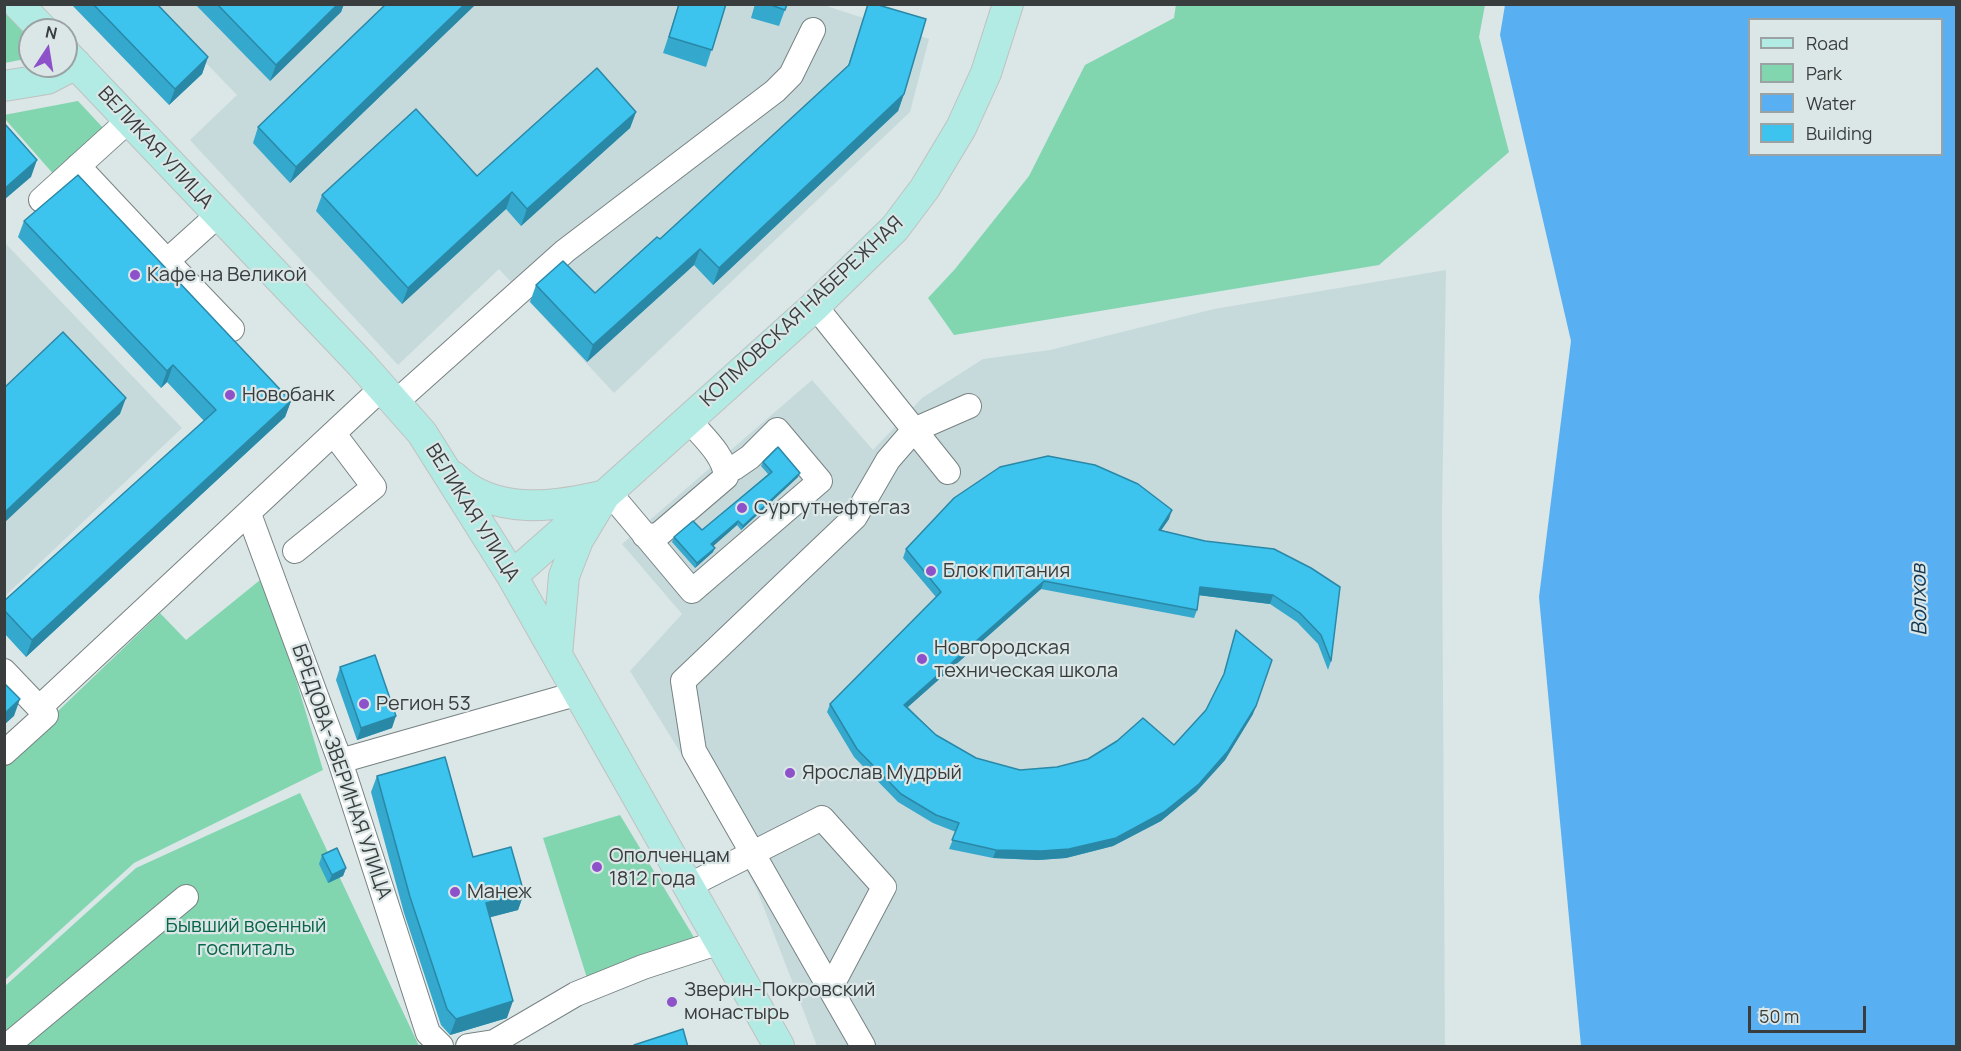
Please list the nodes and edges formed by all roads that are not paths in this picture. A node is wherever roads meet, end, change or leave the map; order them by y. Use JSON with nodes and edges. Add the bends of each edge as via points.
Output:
{"nodes":[{"id":1,"x":18,"y":4,"type":"edge"},
{"id":2,"x":1008,"y":4,"type":"edge"},
{"id":3,"x":31,"y":18,"type":"edge"},
{"id":4,"x":813,"y":30,"type":"dead end"},
{"id":5,"x":78,"y":66,"type":"edge"},
{"id":6,"x":48,"y":78,"type":"edge"},
{"id":7,"x":4,"y":86,"type":"edge"},
{"id":8,"x":129,"y":120,"type":"junction"},
{"id":9,"x":78,"y":166,"type":"junction"},
{"id":10,"x":41,"y":200,"type":"dead end"},
{"id":11,"x":218,"y":214,"type":"junction"},
{"id":12,"x":167,"y":261,"type":"junction"},
{"id":13,"x":815,"y":306,"type":"junction"},
{"id":14,"x":232,"y":328,"type":"dead end"},
{"id":15,"x":390,"y":395,"type":"junction"},
{"id":16,"x":969,"y":406,"type":"dead end"},
{"id":17,"x":688,"y":419,"type":"junction"},
{"id":18,"x":914,"y":430,"type":"junction"},
{"id":19,"x":334,"y":434,"type":"junction"},
{"id":20,"x":725,"y":466,"type":"junction"},
{"id":21,"x":447,"y":468,"type":"junction"},
{"id":22,"x":948,"y":472,"type":"dead end"},
{"id":23,"x":607,"y":493,"type":"junction"},
{"id":24,"x":249,"y":514,"type":"junction"},
{"id":25,"x":644,"y":535,"type":"junction"},
{"id":26,"x":294,"y":551,"type":"dead end"},
{"id":27,"x":512,"y":576,"type":"junction"},
{"id":28,"x":557,"y":655,"type":"junction"},
{"id":29,"x":4,"y":671,"type":"edge"},
{"id":30,"x":579,"y":693,"type":"junction"},
{"id":31,"x":39,"y":708,"type":"junction"},
{"id":32,"x":4,"y":753,"type":"edge"},
{"id":33,"x":340,"y":761,"type":"junction"},
{"id":34,"x":753,"y":852,"type":"junction"},
{"id":35,"x":688,"y":886,"type":"junction"},
{"id":36,"x":186,"y":897,"type":"dead end"},
{"id":37,"x":720,"y":942,"type":"junction"},
{"id":38,"x":830,"y":989,"type":"junction"},
{"id":39,"x":434,"y":1040,"type":"edge"},
{"id":40,"x":495,"y":1044,"type":"edge"},
{"id":41,"x":7,"y":1047,"type":"edge"},
{"id":42,"x":468,"y":1047,"type":"edge"},
{"id":43,"x":779,"y":1047,"type":"edge"},
{"id":44,"x":863,"y":1047,"type":"edge"}],
"edges":[{"from":1,"to":3,"type":"main road"},
{"from":2,"to":13,"type":"main road","name":"КОЛМОВСКАЯ НАБЕРЕЖНАЯ","via":[[974,101],[934,174],[895,228]]},
{"from":4,"to":15,"type":"street","via":[[790,75],[775,91],[565,251]]},
{"from":5,"to":8,"type":"main road","name":"ВЕЛИКАЯ УЛИЦА"},
{"from":6,"to":7,"type":"main road"},
{"from":8,"to":9,"type":"street"},
{"from":8,"to":11,"type":"main road","name":"ВЕЛИКАЯ УЛИЦА"},
{"from":9,"to":10,"type":"street"},
{"from":9,"to":12,"type":"street"},
{"from":11,"to":12,"type":"street"},
{"from":11,"to":15,"type":"main road","name":"ВЕЛИКАЯ УЛИЦА"},
{"from":12,"to":14,"type":"street"},
{"from":13,"to":17,"type":"main road","name":"КОЛМОВСКАЯ НАБЕРЕЖНАЯ"},
{"from":13,"to":18,"type":"street"},
{"from":15,"to":19,"type":"street"},
{"from":15,"to":21,"type":"main road","name":"ВЕЛИКАЯ УЛИЦА"},
{"from":16,"to":18,"type":"street"},
{"from":17,"to":20,"type":"street"},
{"from":17,"to":23,"type":"main road","name":"КОЛМОВСКАЯ НАБЕРЕЖНАЯ"},
{"from":18,"to":22,"type":"street"},
{"from":18,"to":34,"type":"street","via":[[888,460],[855,517],[683,681],[694,751]]},
{"from":19,"to":24,"type":"street"},
{"from":19,"to":26,"type":"street","via":[[374,487]]},
{"from":20,"to":25,"type":"street","via":[[726,477],[657,536]]},
{"from":20,"to":25,"type":"street","via":[[734,468],[750,457],[777,430],[820,481],[692,591]]},
{"from":21,"to":23,"type":"main road","via":[[467,487],[498,501],[549,505]]},
{"from":21,"to":27,"type":"main road","name":"ВЕЛИКАЯ УЛИЦА"},
{"from":23,"to":25,"type":"street"},
{"from":23,"to":27,"type":"main road","name":"КОЛМОВСКАЯ НАБЕРЕЖНАЯ"},
{"from":23,"to":28,"type":"main road","via":[[578,540],[564,576]]},
{"from":24,"to":31,"type":"street"},
{"from":24,"to":33,"type":"street","name":"БРЕДОВА-ЗВЕРИНАЯ УЛИЦА"},
{"from":27,"to":28,"type":"main road","name":"ВЕЛИКАЯ УЛИЦА"},
{"from":28,"to":30,"type":"main road","name":"ВЕЛИКАЯ УЛИЦА"},
{"from":29,"to":31,"type":"street"},
{"from":30,"to":33,"type":"street"},
{"from":30,"to":35,"type":"main road","name":"ВЕЛИКАЯ УЛИЦА"},
{"from":31,"to":32,"type":"street","via":[[46,715]]},
{"from":33,"to":39,"type":"street","name":"БРЕДОВА-ЗВЕРИНАЯ УЛИЦА"},
{"from":34,"to":35,"type":"street"},
{"from":34,"to":38,"type":"street"},
{"from":34,"to":38,"type":"street","via":[[822,818],[884,887]]},
{"from":35,"to":37,"type":"main road","name":"ВЕЛИКАЯ УЛИЦА"},
{"from":36,"to":41,"type":"street"},
{"from":37,"to":40,"type":"street","via":[[576,994]]},
{"from":37,"to":43,"type":"main road","name":"ВЕЛИКАЯ УЛИЦА"},
{"from":38,"to":44,"type":"street"},
{"from":40,"to":42,"type":"street"}]}
